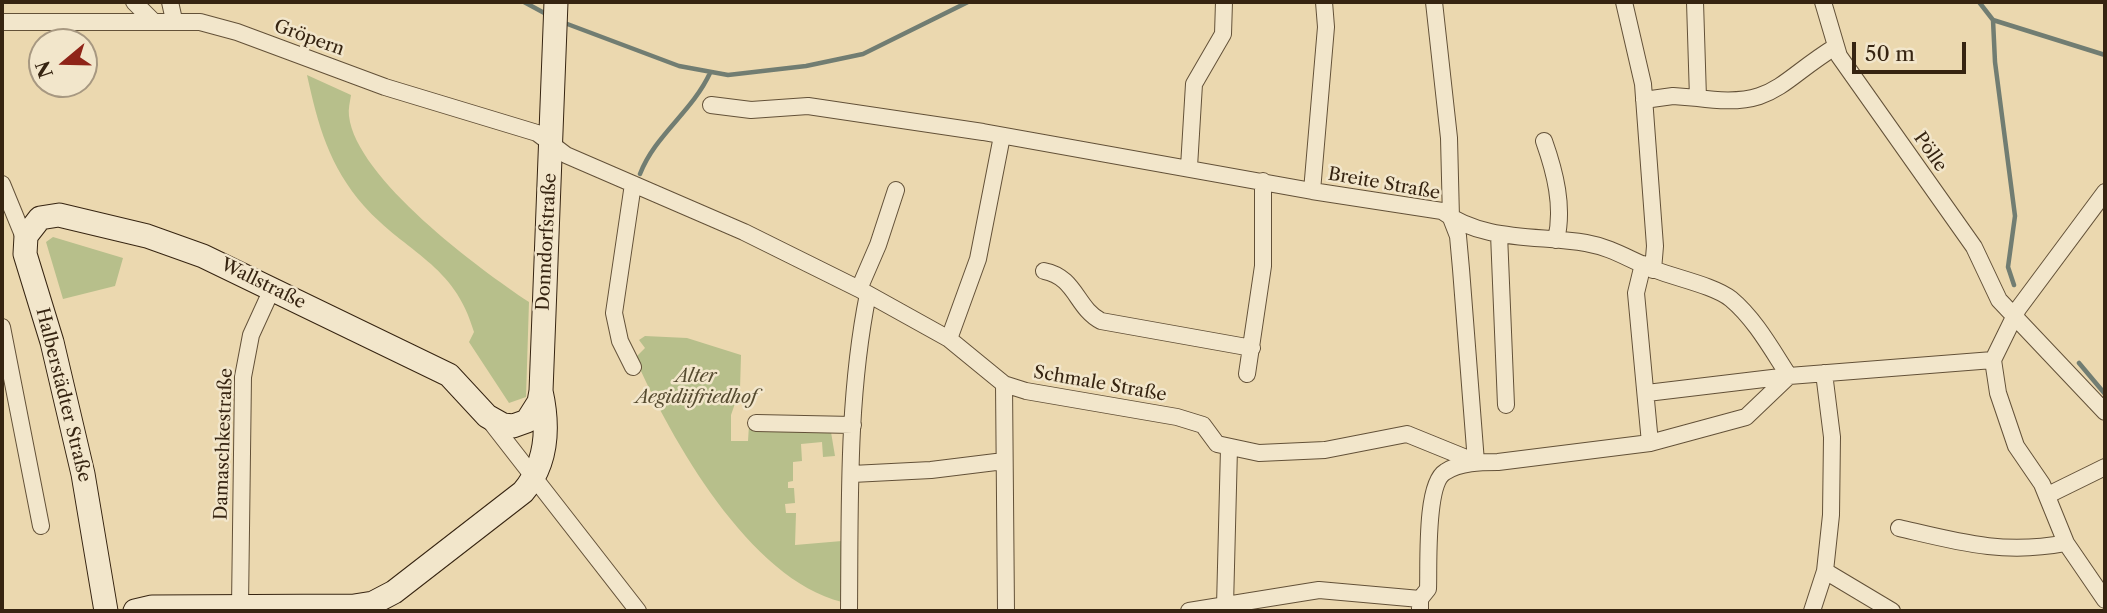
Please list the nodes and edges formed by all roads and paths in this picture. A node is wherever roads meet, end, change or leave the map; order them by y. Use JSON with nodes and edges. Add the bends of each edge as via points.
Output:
{"nodes":[{"id":1,"x":134,"y":2,"type":"edge"},
{"id":2,"x":170,"y":2,"type":"edge"},
{"id":3,"x":556,"y":2,"type":"edge"},
{"id":4,"x":1224,"y":2,"type":"edge"},
{"id":5,"x":1324,"y":2,"type":"edge"},
{"id":6,"x":1434,"y":2,"type":"edge"},
{"id":7,"x":1624,"y":2,"type":"edge"},
{"id":8,"x":1695,"y":2,"type":"edge"},
{"id":9,"x":1824,"y":2,"type":"edge"},
{"id":10,"x":152,"y":20,"type":"junction"},
{"id":11,"x":174,"y":20,"type":"junction"},
{"id":12,"x":2,"y":22,"type":"edge"},
{"id":13,"x":1835,"y":47,"type":"junction"},
{"id":14,"x":1698,"y":98,"type":"junction"},
{"id":15,"x":1644,"y":100,"type":"junction"},
{"id":16,"x":710,"y":105,"type":"dead end"},
{"id":17,"x":1002,"y":136,"type":"junction"},
{"id":18,"x":1544,"y":141,"type":"dead end"},
{"id":19,"x":551,"y":143,"type":"junction"},
{"id":20,"x":1189,"y":167,"type":"junction"},
{"id":21,"x":1263,"y":181,"type":"junction"},
{"id":22,"x":2,"y":184,"type":"edge"},
{"id":23,"x":633,"y":184,"type":"junction"},
{"id":24,"x":896,"y":190,"type":"dead end"},
{"id":25,"x":1312,"y":191,"type":"junction"},
{"id":26,"x":2105,"y":192,"type":"edge"},
{"id":27,"x":1451,"y":218,"type":"junction"},
{"id":28,"x":1499,"y":234,"type":"junction"},
{"id":29,"x":25,"y":240,"type":"junction"},
{"id":30,"x":1556,"y":240,"type":"junction"},
{"id":31,"x":1648,"y":267,"type":"junction"},
{"id":32,"x":1044,"y":271,"type":"dead end"},
{"id":33,"x":272,"y":289,"type":"junction"},
{"id":34,"x":864,"y":291,"type":"junction"},
{"id":35,"x":2017,"y":314,"type":"junction"},
{"id":36,"x":2,"y":327,"type":"edge"},
{"id":37,"x":949,"y":339,"type":"junction"},
{"id":38,"x":1252,"y":348,"type":"junction"},
{"id":39,"x":1993,"y":360,"type":"junction"},
{"id":40,"x":633,"y":367,"type":"dead end"},
{"id":41,"x":1824,"y":373,"type":"junction"},
{"id":42,"x":1248,"y":374,"type":"dead end"},
{"id":43,"x":1789,"y":376,"type":"junction"},
{"id":44,"x":1004,"y":384,"type":"junction"},
{"id":45,"x":541,"y":391,"type":"junction"},
{"id":46,"x":1647,"y":393,"type":"junction"},
{"id":47,"x":1506,"y":405,"type":"dead end"},
{"id":48,"x":2105,"y":412,"type":"edge"},
{"id":49,"x":487,"y":416,"type":"junction"},
{"id":50,"x":756,"y":422,"type":"dead end"},
{"id":51,"x":853,"y":425,"type":"junction"},
{"id":52,"x":1650,"y":443,"type":"junction"},
{"id":53,"x":1229,"y":448,"type":"junction"},
{"id":54,"x":1004,"y":461,"type":"junction"},
{"id":55,"x":1476,"y":462,"type":"junction"},
{"id":56,"x":2105,"y":467,"type":"edge"},
{"id":57,"x":852,"y":474,"type":"junction"},
{"id":58,"x":533,"y":480,"type":"junction"},
{"id":59,"x":2048,"y":495,"type":"junction"},
{"id":60,"x":41,"y":526,"type":"dead end"},
{"id":61,"x":1899,"y":528,"type":"dead end"},
{"id":62,"x":2066,"y":543,"type":"junction"},
{"id":63,"x":1825,"y":570,"type":"junction"},
{"id":64,"x":2105,"y":600,"type":"edge"},
{"id":65,"x":1420,"y":605,"type":"edge"},
{"id":66,"x":240,"y":606,"type":"junction"},
{"id":67,"x":1225,"y":606,"type":"junction"},
{"id":68,"x":374,"y":607,"type":"edge"},
{"id":69,"x":106,"y":611,"type":"edge"},
{"id":70,"x":135,"y":611,"type":"edge"},
{"id":71,"x":638,"y":611,"type":"edge"},
{"id":72,"x":849,"y":611,"type":"edge"},
{"id":73,"x":1006,"y":611,"type":"edge"},
{"id":74,"x":1199,"y":611,"type":"edge"},
{"id":75,"x":1812,"y":611,"type":"edge"},
{"id":76,"x":1892,"y":611,"type":"edge"}],
"edges":[{"from":1,"to":10,"type":"street"},
{"from":2,"to":11,"type":"street"},
{"from":3,"to":19,"type":"main road","name":"Donndorfstraße"},
{"from":4,"to":20,"type":"street","via":[[1223,34],[1194,84]]},
{"from":5,"to":25,"type":"street","via":[[1326,27]]},
{"from":6,"to":27,"type":"street","via":[[1449,138]]},
{"from":7,"to":15,"type":"street"},
{"from":8,"to":14,"type":"street"},
{"from":9,"to":13,"type":"street","name":"Pölle"},
{"from":10,"to":11,"type":"street","name":"Gröpern"},
{"from":10,"to":12,"type":"street","name":"Gröpern"},
{"from":11,"to":19,"type":"street","name":"Gröpern","via":[[237,32],[385,87],[537,133]]},
{"from":13,"to":14,"type":"street","via":[[1784,86],[1760,97],[1734,102]]},
{"from":13,"to":35,"type":"street","name":"Pölle","via":[[1974,247],[1999,300]]},
{"from":14,"to":15,"type":"street"},
{"from":15,"to":31,"type":"street","via":[[1655,246]]},
{"from":16,"to":17,"type":"street","name":"Breite Straße","via":[[751,110],[808,106]]},
{"from":17,"to":20,"type":"street","name":"Breite Straße"},
{"from":17,"to":37,"type":"street","via":[[978,259]]},
{"from":18,"to":30,"type":"street","via":[[1560,215]]},
{"from":19,"to":23,"type":"street","name":"Schmale Straße","via":[[566,155]]},
{"from":19,"to":45,"type":"main road","name":"Donndorfstraße"},
{"from":20,"to":21,"type":"street","name":"Breite Straße"},
{"from":21,"to":25,"type":"street","name":"Breite Straße"},
{"from":21,"to":38,"type":"street","via":[[1265,245]]},
{"from":22,"to":29,"type":"street","name":"Halberstädter Straße"},
{"from":23,"to":34,"type":"street","name":"Schmale Straße"},
{"from":23,"to":40,"type":"street","via":[[614,313],[620,341]]},
{"from":24,"to":34,"type":"street"},
{"from":25,"to":27,"type":"street","name":"Breite Straße","via":[[1441,211]]},
{"from":26,"to":35,"type":"street"},
{"from":27,"to":28,"type":"street","name":"Breite Straße"},
{"from":27,"to":55,"type":"street","via":[[1458,236]]},
{"from":28,"to":30,"type":"street","name":"Breite Straße"},
{"from":28,"to":47,"type":"street"},
{"from":29,"to":33,"type":"main road","name":"Wallstraße","via":[[37,220],[60,215],[178,246]]},
{"from":29,"to":69,"type":"main road","name":"Halberstädter Straße","via":[[89,501]]},
{"from":30,"to":31,"type":"street","name":"Breite Straße","via":[[1619,251]]},
{"from":31,"to":43,"type":"street","name":"Breite Straße","via":[[1729,297]]},
{"from":31,"to":46,"type":"street","via":[[1636,293]]},
{"from":32,"to":38,"type":"street","via":[[1065,279],[1089,314],[1101,321]]},
{"from":33,"to":49,"type":"main road","name":"Wallstraße","via":[[449,375]]},
{"from":33,"to":66,"type":"street","name":"Damaschkestraße","via":[[251,335],[242,386]]},
{"from":34,"to":37,"type":"street","name":"Schmale Straße"},
{"from":34,"to":51,"type":"street"},
{"from":35,"to":39,"type":"street"},
{"from":35,"to":48,"type":"street","name":"Pölle"},
{"from":36,"to":60,"type":"street"},
{"from":37,"to":44,"type":"street","name":"Schmale Straße"},
{"from":38,"to":42,"type":"street"},
{"from":39,"to":41,"type":"street"},
{"from":39,"to":59,"type":"street","via":[[2012,437]]},
{"from":41,"to":43,"type":"street"},
{"from":41,"to":63,"type":"street","via":[[1832,437]]},
{"from":43,"to":46,"type":"street"},
{"from":43,"to":52,"type":"street","via":[[1746,417]]},
{"from":44,"to":53,"type":"street","name":"Schmale Straße","via":[[1177,417],[1203,425],[1217,443]]},
{"from":44,"to":54,"type":"street"},
{"from":45,"to":49,"type":"main road","via":[[534,412],[523,424],[509,426]]},
{"from":45,"to":58,"type":"main road","name":"Donndorfstraße","via":[[545,444]]},
{"from":46,"to":52,"type":"street"},
{"from":49,"to":58,"type":"street","name":"Wallstraße"},
{"from":50,"to":51,"type":"street"},
{"from":51,"to":57,"type":"street"},
{"from":52,"to":55,"type":"street"},
{"from":53,"to":55,"type":"street","via":[[1302,453],[1407,434]]},
{"from":53,"to":67,"type":"street"},
{"from":54,"to":57,"type":"street"},
{"from":54,"to":73,"type":"street"},
{"from":55,"to":65,"type":"street","via":[[1443,472],[1435,482],[1428,589]]},
{"from":56,"to":59,"type":"street"},
{"from":57,"to":72,"type":"street"},
{"from":58,"to":68,"type":"main road"},
{"from":58,"to":71,"type":"street","name":"Wallstraße"},
{"from":59,"to":62,"type":"street"},
{"from":61,"to":62,"type":"street","via":[[1983,548],[2033,549]]},
{"from":62,"to":64,"type":"street"},
{"from":63,"to":75,"type":"street"},
{"from":63,"to":76,"type":"street"},
{"from":65,"to":67,"type":"street","via":[[1318,590]]},
{"from":66,"to":68,"type":"main road"},
{"from":66,"to":70,"type":"main road"},
{"from":67,"to":74,"type":"street"}]}
